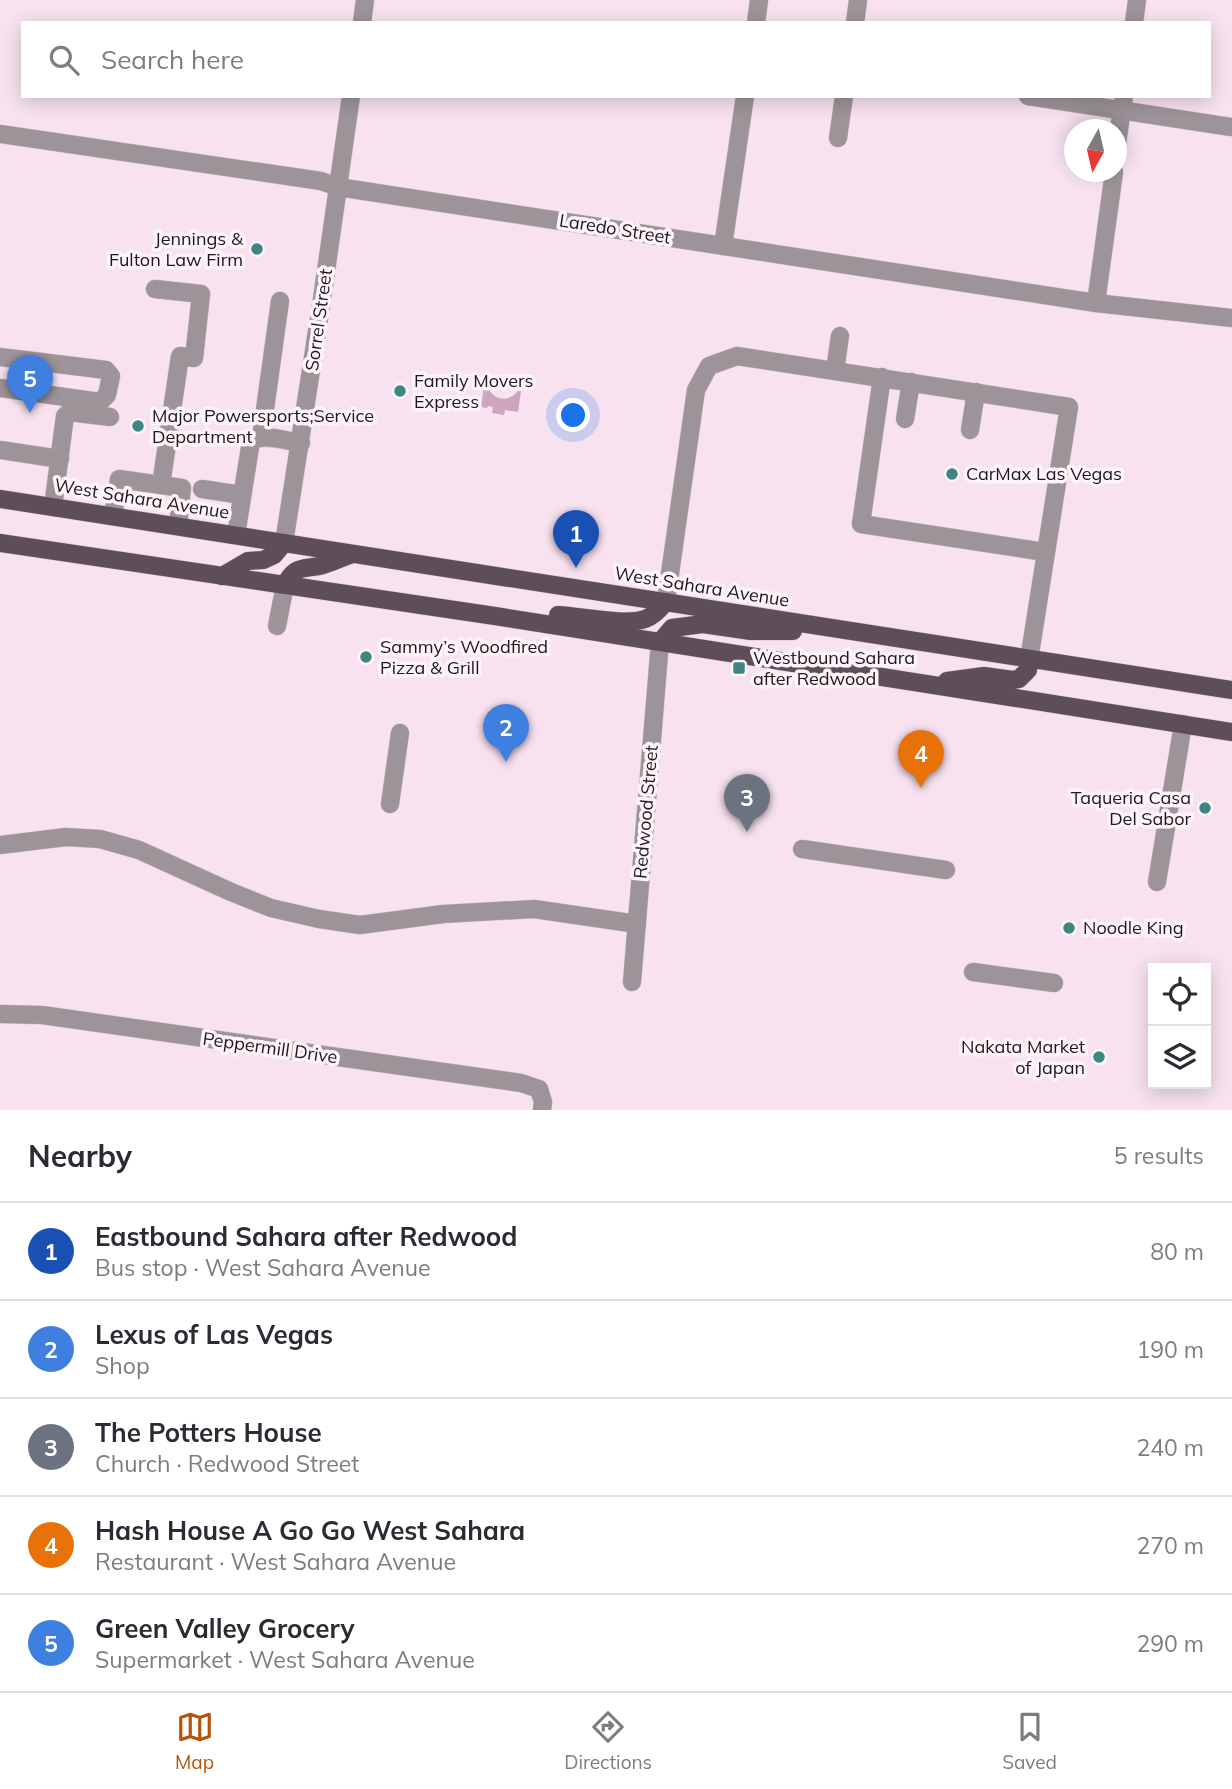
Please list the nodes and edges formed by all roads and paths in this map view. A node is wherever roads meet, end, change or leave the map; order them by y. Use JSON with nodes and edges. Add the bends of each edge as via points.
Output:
{"nodes":[{"id":1,"x":365,"y":0,"type":"edge"},
{"id":2,"x":759,"y":0,"type":"edge"},
{"id":3,"x":858,"y":0,"type":"edge"},
{"id":4,"x":1138,"y":0,"type":"edge"},
{"id":5,"x":362,"y":21,"type":"edge"},
{"id":6,"x":756,"y":21,"type":"edge"},
{"id":7,"x":855,"y":21,"type":"edge"},
{"id":8,"x":1134,"y":21,"type":"edge"},
{"id":9,"x":351,"y":98,"type":"edge"},
{"id":10,"x":745,"y":98,"type":"edge"},
{"id":11,"x":844,"y":98,"type":"edge"},
{"id":12,"x":1055,"y":98,"type":"edge"},
{"id":13,"x":1123,"y":103,"type":"edge"},
{"id":14,"x":1231,"y":127,"type":"edge"},
{"id":15,"x":0,"y":134,"type":"edge"},
{"id":16,"x":838,"y":138,"type":"dead end"},
{"id":17,"x":1113,"y":182,"type":"edge"},
{"id":18,"x":338,"y":187,"type":"junction"},
{"id":19,"x":723,"y":246,"type":"junction"},
{"id":20,"x":155,"y":289,"type":"dead end"},
{"id":21,"x":280,"y":301,"type":"dead end"},
{"id":22,"x":1097,"y":303,"type":"junction"},
{"id":23,"x":1232,"y":318,"type":"edge"},
{"id":24,"x":840,"y":336,"type":"dead end"},
{"id":25,"x":0,"y":357,"type":"edge"},
{"id":26,"x":835,"y":370,"type":"junction"},
{"id":27,"x":882,"y":377,"type":"junction"},
{"id":28,"x":911,"y":382,"type":"junction"},
{"id":29,"x":0,"y":388,"type":"edge"},
{"id":30,"x":976,"y":392,"type":"junction"},
{"id":31,"x":110,"y":418,"type":"dead end"},
{"id":32,"x":905,"y":419,"type":"dead end"},
{"id":33,"x":970,"y":430,"type":"dead end"},
{"id":34,"x":261,"y":438,"type":"junction"},
{"id":35,"x":301,"y":443,"type":"junction"},
{"id":36,"x":0,"y":450,"type":"edge"},
{"id":37,"x":60,"y":459,"type":"junction"},
{"id":38,"x":161,"y":485,"type":"junction"},
{"id":39,"x":202,"y":489,"type":"dead end"},
{"id":40,"x":243,"y":495,"type":"junction"},
{"id":41,"x":0,"y":499,"type":"edge"},
{"id":42,"x":54,"y":507,"type":"junction"},
{"id":43,"x":113,"y":516,"type":"junction"},
{"id":44,"x":177,"y":526,"type":"junction"},
{"id":45,"x":236,"y":535,"type":"junction"},
{"id":46,"x":0,"y":543,"type":"edge"},
{"id":47,"x":284,"y":543,"type":"junction"},
{"id":48,"x":1045,"y":552,"type":"junction"},
{"id":49,"x":353,"y":554,"type":"junction"},
{"id":50,"x":222,"y":576,"type":"junction"},
{"id":51,"x":285,"y":585,"type":"junction"},
{"id":52,"x":666,"y":602,"type":"junction"},
{"id":53,"x":529,"y":621,"type":"junction"},
{"id":54,"x":277,"y":626,"type":"dead end"},
{"id":55,"x":849,"y":631,"type":"junction"},
{"id":56,"x":660,"y":642,"type":"junction"},
{"id":57,"x":1028,"y":660,"type":"junction"},
{"id":58,"x":926,"y":683,"type":"junction"},
{"id":59,"x":1232,"y":690,"type":"edge"},
{"id":60,"x":1182,"y":724,"type":"junction"},
{"id":61,"x":1232,"y":732,"type":"edge"},
{"id":62,"x":400,"y":733,"type":"dead end"},
{"id":63,"x":390,"y":804,"type":"dead end"},
{"id":64,"x":0,"y":845,"type":"edge"},
{"id":65,"x":802,"y":849,"type":"dead end"},
{"id":66,"x":946,"y":870,"type":"dead end"},
{"id":67,"x":1157,"y":882,"type":"dead end"},
{"id":68,"x":637,"y":924,"type":"junction"},
{"id":69,"x":973,"y":972,"type":"dead end"},
{"id":70,"x":632,"y":982,"type":"dead end"},
{"id":71,"x":1054,"y":983,"type":"dead end"},
{"id":72,"x":0,"y":1014,"type":"edge"},
{"id":73,"x":542,"y":1110,"type":"edge"}],
"edges":[{"from":1,"to":5,"type":"street"},
{"from":2,"to":6,"type":"street"},
{"from":3,"to":7,"type":"street"},
{"from":4,"to":8,"type":"street"},
{"from":9,"to":18,"type":"street","name":"Sorrel Street"},
{"from":10,"to":19,"type":"street"},
{"from":11,"to":16,"type":"street"},
{"from":12,"to":13,"type":"street"},
{"from":13,"to":14,"type":"street"},
{"from":15,"to":18,"type":"street","name":"Laredo Street"},
{"from":17,"to":22,"type":"street"},
{"from":18,"to":19,"type":"street","name":"Laredo Street"},
{"from":18,"to":35,"type":"street","name":"Sorrel Street"},
{"from":19,"to":22,"type":"street","name":"Laredo Street"},
{"from":20,"to":38,"type":"street","via":[[201,294],[194,358],[180,356]]},
{"from":21,"to":34,"type":"street"},
{"from":22,"to":23,"type":"street","name":"Laredo Street"},
{"from":24,"to":26,"type":"street"},
{"from":25,"to":29,"type":"street","via":[[106,370],[111,376],[107,395],[100,402]]},
{"from":26,"to":27,"type":"street"},
{"from":26,"to":52,"type":"street","via":[[737,356],[709,366],[696,390]]},
{"from":27,"to":28,"type":"street"},
{"from":27,"to":48,"type":"street","via":[[860,524]]},
{"from":28,"to":30,"type":"street"},
{"from":28,"to":32,"type":"street"},
{"from":30,"to":33,"type":"street"},
{"from":30,"to":48,"type":"street","via":[[1069,407]]},
{"from":31,"to":37,"type":"street","via":[[69,412]]},
{"from":34,"to":35,"type":"street"},
{"from":34,"to":40,"type":"street","via":[[251,442]]},
{"from":35,"to":47,"type":"street","name":"Sorrel Street"},
{"from":36,"to":37,"type":"street"},
{"from":37,"to":42,"type":"street"},
{"from":38,"to":43,"type":"street","via":[[119,479]]},
{"from":38,"to":44,"type":"street","via":[[182,488]]},
{"from":39,"to":40,"type":"street"},
{"from":40,"to":45,"type":"street"},
{"from":41,"to":42,"type":"main road","name":"West Sahara Avenue"},
{"from":42,"to":43,"type":"main road","name":"West Sahara Avenue"},
{"from":43,"to":44,"type":"main road","name":"West Sahara Avenue"},
{"from":44,"to":45,"type":"main road","name":"West Sahara Avenue"},
{"from":45,"to":47,"type":"main road","name":"West Sahara Avenue"},
{"from":46,"to":50,"type":"main road"},
{"from":47,"to":49,"type":"main road","name":"West Sahara Avenue"},
{"from":47,"to":50,"type":"main road","via":[[274,555],[248,561]]},
{"from":48,"to":57,"type":"street"},
{"from":49,"to":51,"type":"main road","via":[[296,570]]},
{"from":49,"to":52,"type":"main road","name":"West Sahara Avenue"},
{"from":50,"to":51,"type":"main road"},
{"from":51,"to":53,"type":"main road"},
{"from":51,"to":54,"type":"street"},
{"from":52,"to":53,"type":"main road","via":[[654,615],[631,623],[551,615]]},
{"from":52,"to":55,"type":"main road","name":"West Sahara Avenue"},
{"from":53,"to":56,"type":"main road"},
{"from":55,"to":56,"type":"main road","via":[[751,631],[703,624],[672,628]]},
{"from":55,"to":57,"type":"main road","name":"West Sahara Avenue"},
{"from":56,"to":58,"type":"main road"},
{"from":56,"to":68,"type":"street","name":"Redwood Street"},
{"from":57,"to":58,"type":"main road","via":[[1028,670],[1019,679],[984,676]]},
{"from":57,"to":59,"type":"main road","name":"West Sahara Avenue"},
{"from":58,"to":60,"type":"main road"},
{"from":60,"to":61,"type":"main road"},
{"from":60,"to":67,"type":"street"},
{"from":62,"to":63,"type":"street"},
{"from":64,"to":68,"type":"street","via":[[66,837],[100,839],[139,849],[271,908],[360,925],[534,909]]},
{"from":65,"to":66,"type":"street"},
{"from":68,"to":70,"type":"street","name":"Redwood Street"},
{"from":69,"to":71,"type":"street"},
{"from":72,"to":73,"type":"street","name":"Peppermill Drive","via":[[42,1015],[521,1083],[539,1089]]}]}
